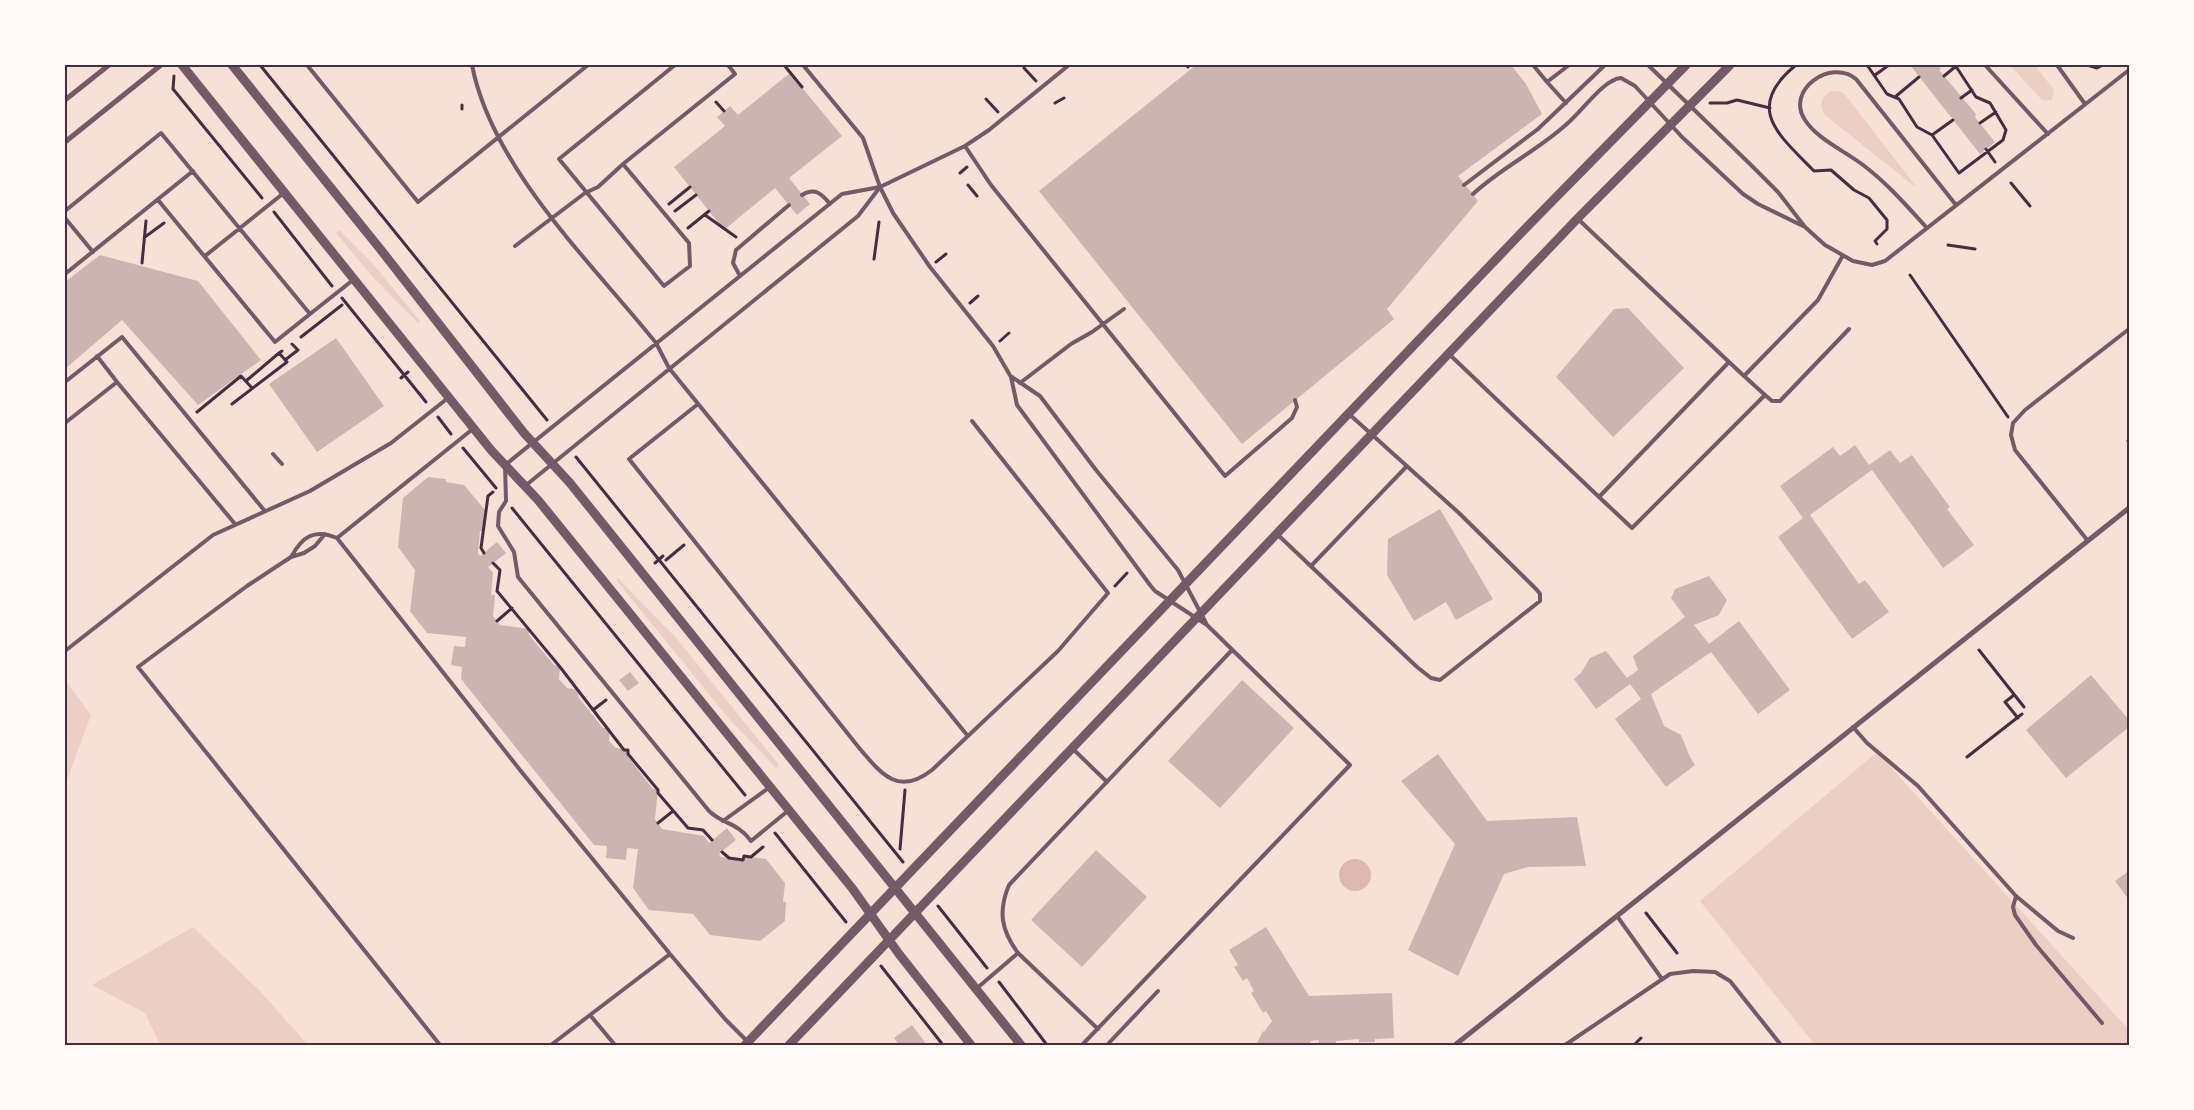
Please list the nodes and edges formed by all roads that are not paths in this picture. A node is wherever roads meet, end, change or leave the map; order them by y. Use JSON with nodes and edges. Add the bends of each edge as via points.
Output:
{"nodes":[{"id":1,"x":109,"y":65,"type":"edge"},
{"id":2,"x":161,"y":65,"type":"edge"},
{"id":3,"x":182,"y":65,"type":"edge"},
{"id":4,"x":232,"y":65,"type":"edge"},
{"id":5,"x":307,"y":65,"type":"edge"},
{"id":6,"x":472,"y":65,"type":"edge"},
{"id":7,"x":588,"y":65,"type":"edge"},
{"id":8,"x":675,"y":65,"type":"edge"},
{"id":9,"x":728,"y":65,"type":"edge"},
{"id":10,"x":803,"y":65,"type":"edge"},
{"id":11,"x":1069,"y":65,"type":"edge"},
{"id":12,"x":1533,"y":65,"type":"edge"},
{"id":13,"x":1569,"y":65,"type":"edge"},
{"id":14,"x":1605,"y":65,"type":"edge"},
{"id":15,"x":1648,"y":65,"type":"edge"},
{"id":16,"x":1686,"y":65,"type":"edge"},
{"id":17,"x":1730,"y":65,"type":"edge"},
{"id":18,"x":1986,"y":65,"type":"edge"},
{"id":19,"x":2057,"y":65,"type":"edge"},
{"id":20,"x":2129,"y":70,"type":"edge"},
{"id":21,"x":1547,"y":82,"type":"junction"},
{"id":22,"x":1667,"y":84,"type":"junction"},
{"id":23,"x":65,"y":100,"type":"edge"},
{"id":24,"x":1649,"y":102,"type":"junction"},
{"id":25,"x":1566,"y":103,"type":"junction"},
{"id":26,"x":1689,"y":104,"type":"junction"},
{"id":27,"x":2085,"y":104,"type":"junction"},
{"id":28,"x":1670,"y":124,"type":"junction"},
{"id":29,"x":2048,"y":134,"type":"junction"},
{"id":30,"x":498,"y":137,"type":"junction"},
{"id":31,"x":65,"y":142,"type":"edge"},
{"id":32,"x":965,"y":146,"type":"junction"},
{"id":33,"x":623,"y":164,"type":"junction"},
{"id":34,"x":193,"y":171,"type":"junction"},
{"id":35,"x":1464,"y":185,"type":"dead end"},
{"id":36,"x":880,"y":188,"type":"junction"},
{"id":37,"x":285,"y":192,"type":"junction"},
{"id":38,"x":585,"y":193,"type":"junction"},
{"id":39,"x":802,"y":194,"type":"dead end"},
{"id":40,"x":1472,"y":194,"type":"dead end"},
{"id":41,"x":158,"y":200,"type":"junction"},
{"id":42,"x":830,"y":204,"type":"junction"},
{"id":43,"x":1956,"y":204,"type":"junction"},
{"id":44,"x":789,"y":205,"type":"dead end"},
{"id":45,"x":65,"y":211,"type":"edge"},
{"id":46,"x":65,"y":218,"type":"edge"},
{"id":47,"x":553,"y":218,"type":"junction"},
{"id":48,"x":1578,"y":218,"type":"junction"},
{"id":49,"x":1805,"y":227,"type":"junction"},
{"id":50,"x":1926,"y":227,"type":"junction"},
{"id":51,"x":240,"y":228,"type":"junction"},
{"id":52,"x":515,"y":246,"type":"dead end"},
{"id":53,"x":93,"y":252,"type":"junction"},
{"id":54,"x":205,"y":256,"type":"junction"},
{"id":55,"x":1842,"y":257,"type":"junction"},
{"id":56,"x":65,"y":274,"type":"edge"},
{"id":57,"x":740,"y":276,"type":"junction"},
{"id":58,"x":354,"y":279,"type":"junction"},
{"id":59,"x":1124,"y":309,"type":"dead end"},
{"id":60,"x":310,"y":314,"type":"junction"},
{"id":61,"x":1105,"y":324,"type":"junction"},
{"id":62,"x":1849,"y":329,"type":"dead end"},
{"id":63,"x":2129,"y":329,"type":"edge"},
{"id":64,"x":656,"y":343,"type":"junction"},
{"id":65,"x":1449,"y":354,"type":"junction"},
{"id":66,"x":97,"y":356,"type":"junction"},
{"id":67,"x":1729,"y":362,"type":"junction"},
{"id":68,"x":668,"y":368,"type":"junction"},
{"id":69,"x":1744,"y":376,"type":"junction"},
{"id":70,"x":1011,"y":377,"type":"junction"},
{"id":71,"x":65,"y":382,"type":"edge"},
{"id":72,"x":117,"y":382,"type":"junction"},
{"id":73,"x":1020,"y":383,"type":"junction"},
{"id":74,"x":1764,"y":396,"type":"junction"},
{"id":75,"x":450,"y":397,"type":"junction"},
{"id":76,"x":1295,"y":400,"type":"dead end"},
{"id":77,"x":698,"y":404,"type":"junction"},
{"id":78,"x":1349,"y":414,"type":"junction"},
{"id":79,"x":972,"y":421,"type":"dead end"},
{"id":80,"x":65,"y":423,"type":"edge"},
{"id":81,"x":474,"y":428,"type":"junction"},
{"id":82,"x":1372,"y":434,"type":"junction"},
{"id":83,"x":532,"y":443,"type":"junction"},
{"id":84,"x":273,"y":454,"type":"dead end"},
{"id":85,"x":282,"y":464,"type":"dead end"},
{"id":86,"x":505,"y":465,"type":"junction"},
{"id":87,"x":553,"y":465,"type":"junction"},
{"id":88,"x":1407,"y":466,"type":"junction"},
{"id":89,"x":525,"y":486,"type":"junction"},
{"id":90,"x":1599,"y":497,"type":"junction"},
{"id":91,"x":2129,"y":508,"type":"edge"},
{"id":92,"x":264,"y":510,"type":"junction"},
{"id":93,"x":235,"y":524,"type":"junction"},
{"id":94,"x":324,"y":534,"type":"junction"},
{"id":95,"x":1277,"y":534,"type":"junction"},
{"id":96,"x":337,"y":538,"type":"junction"},
{"id":97,"x":2088,"y":540,"type":"junction"},
{"id":98,"x":291,"y":557,"type":"junction"},
{"id":99,"x":1311,"y":566,"type":"junction"},
{"id":100,"x":1185,"y":584,"type":"junction"},
{"id":101,"x":1169,"y":600,"type":"junction"},
{"id":102,"x":1198,"y":615,"type":"junction"},
{"id":103,"x":1206,"y":625,"type":"junction"},
{"id":104,"x":1232,"y":650,"type":"junction"},
{"id":105,"x":65,"y":651,"type":"edge"},
{"id":106,"x":1853,"y":727,"type":"junction"},
{"id":107,"x":966,"y":736,"type":"junction"},
{"id":108,"x":1072,"y":748,"type":"junction"},
{"id":109,"x":1107,"y":782,"type":"junction"},
{"id":110,"x":770,"y":786,"type":"junction"},
{"id":111,"x":789,"y":810,"type":"junction"},
{"id":112,"x":723,"y":820,"type":"junction"},
{"id":113,"x":895,"y":887,"type":"junction"},
{"id":114,"x":2016,"y":896,"type":"junction"},
{"id":115,"x":915,"y":912,"type":"junction"},
{"id":116,"x":871,"y":913,"type":"junction"},
{"id":117,"x":1617,"y":916,"type":"junction"},
{"id":118,"x":2073,"y":938,"type":"dead end"},
{"id":119,"x":890,"y":940,"type":"junction"},
{"id":120,"x":1018,"y":953,"type":"junction"},
{"id":121,"x":670,"y":954,"type":"junction"},
{"id":122,"x":1662,"y":979,"type":"junction"},
{"id":123,"x":976,"y":989,"type":"junction"},
{"id":124,"x":1158,"y":991,"type":"dead end"},
{"id":125,"x":590,"y":1015,"type":"junction"},
{"id":126,"x":2102,"y":1023,"type":"dead end"},
{"id":127,"x":1098,"y":1028,"type":"junction"},
{"id":128,"x":747,"y":1043,"type":"edge"},
{"id":129,"x":440,"y":1045,"type":"edge"},
{"id":130,"x":551,"y":1045,"type":"edge"},
{"id":131,"x":615,"y":1045,"type":"edge"},
{"id":132,"x":788,"y":1045,"type":"edge"},
{"id":133,"x":971,"y":1045,"type":"edge"},
{"id":134,"x":1021,"y":1045,"type":"edge"},
{"id":135,"x":1082,"y":1045,"type":"edge"},
{"id":136,"x":1107,"y":1045,"type":"edge"},
{"id":137,"x":1455,"y":1045,"type":"edge"},
{"id":138,"x":1564,"y":1045,"type":"edge"},
{"id":139,"x":1781,"y":1045,"type":"edge"}],
"edges":[{"from":1,"to":23,"type":"street"},
{"from":2,"to":31,"type":"street"},
{"from":3,"to":37,"type":"street"},
{"from":4,"to":83,"type":"street"},
{"from":5,"to":30,"type":"lane","via":[[418,202]]},
{"from":6,"to":30,"type":"lane","via":[[481,100]]},
{"from":7,"to":30,"type":"lane"},
{"from":8,"to":38,"type":"lane","via":[[559,159]]},
{"from":9,"to":33,"type":"lane","via":[[735,74]]},
{"from":10,"to":36,"type":"lane","via":[[863,138]]},
{"from":11,"to":32,"type":"lane"},
{"from":12,"to":21,"type":"lane"},
{"from":13,"to":21,"type":"lane"},
{"from":14,"to":25,"type":"lane"},
{"from":15,"to":22,"type":"lane"},
{"from":16,"to":22,"type":"street"},
{"from":17,"to":26,"type":"street"},
{"from":18,"to":29,"type":"lane"},
{"from":19,"to":27,"type":"lane"},
{"from":20,"to":27,"type":"lane"},
{"from":21,"to":25,"type":"lane"},
{"from":22,"to":24,"type":"street"},
{"from":22,"to":26,"type":"lane"},
{"from":24,"to":28,"type":"lane"},
{"from":24,"to":40,"type":"lane","via":[[1630,82],[1622,78],[1612,80],[1560,131]]},
{"from":24,"to":78,"type":"street"},
{"from":25,"to":35,"type":"lane","via":[[1538,129]]},
{"from":26,"to":28,"type":"street"},
{"from":26,"to":49,"type":"lane","via":[[1778,192]]},
{"from":27,"to":29,"type":"lane"},
{"from":28,"to":48,"type":"street"},
{"from":28,"to":49,"type":"lane","via":[[1743,194]]},
{"from":29,"to":43,"type":"lane"},
{"from":30,"to":47,"type":"lane","via":[[525,182]]},
{"from":32,"to":36,"type":"lane"},
{"from":32,"to":61,"type":"lane","via":[[991,186]]},
{"from":33,"to":38,"type":"lane","via":[[598,187]]},
{"from":33,"to":38,"type":"lane","via":[[689,244],[690,266],[664,286],[600,206]]},
{"from":34,"to":41,"type":"lane"},
{"from":34,"to":45,"type":"lane","via":[[161,133]]},
{"from":34,"to":51,"type":"lane"},
{"from":36,"to":42,"type":"lane","via":[[842,194]]},
{"from":36,"to":68,"type":"lane","via":[[861,213]]},
{"from":36,"to":70,"type":"lane","via":[[920,252],[982,330]]},
{"from":37,"to":51,"type":"lane"},
{"from":37,"to":58,"type":"street"},
{"from":38,"to":47,"type":"lane"},
{"from":39,"to":42,"type":"lane","via":[[819,192]]},
{"from":41,"to":53,"type":"lane"},
{"from":41,"to":54,"type":"lane"},
{"from":42,"to":57,"type":"lane"},
{"from":43,"to":50,"type":"lane"},
{"from":43,"to":50,"type":"lane","via":[[1856,79],[1836,71],[1812,83],[1805,89],[1800,104],[1805,121],[1888,186]]},
{"from":44,"to":57,"type":"lane","via":[[736,250],[733,263]]},
{"from":46,"to":53,"type":"lane"},
{"from":47,"to":52,"type":"lane"},
{"from":47,"to":64,"type":"lane"},
{"from":48,"to":65,"type":"street"},
{"from":48,"to":67,"type":"lane"},
{"from":49,"to":55,"type":"lane"},
{"from":50,"to":55,"type":"lane","via":[[1879,263],[1863,264]]},
{"from":51,"to":54,"type":"lane"},
{"from":51,"to":60,"type":"lane"},
{"from":53,"to":56,"type":"lane"},
{"from":54,"to":60,"type":"lane","via":[[275,342]]},
{"from":55,"to":69,"type":"lane","via":[[1818,300]]},
{"from":57,"to":64,"type":"lane"},
{"from":58,"to":60,"type":"lane"},
{"from":58,"to":75,"type":"street"},
{"from":59,"to":61,"type":"lane"},
{"from":61,"to":73,"type":"lane","via":[[1071,344]]},
{"from":61,"to":76,"type":"lane","via":[[1225,476],[1292,418],[1297,406]]},
{"from":62,"to":74,"type":"lane","via":[[1780,401]]},
{"from":63,"to":97,"type":"lane","via":[[2025,410],[2013,423],[2011,435],[2015,450]]},
{"from":64,"to":68,"type":"lane"},
{"from":64,"to":83,"type":"lane"},
{"from":65,"to":82,"type":"street"},
{"from":65,"to":90,"type":"lane"},
{"from":66,"to":71,"type":"lane"},
{"from":66,"to":72,"type":"lane"},
{"from":66,"to":92,"type":"lane","via":[[122,337]]},
{"from":67,"to":69,"type":"lane"},
{"from":67,"to":90,"type":"lane"},
{"from":68,"to":77,"type":"lane"},
{"from":68,"to":87,"type":"lane"},
{"from":69,"to":74,"type":"lane"},
{"from":70,"to":73,"type":"lane"},
{"from":70,"to":101,"type":"lane","via":[[1018,404],[1150,585]]},
{"from":72,"to":80,"type":"lane"},
{"from":72,"to":93,"type":"lane"},
{"from":73,"to":100,"type":"lane","via":[[1040,396],[1178,570]]},
{"from":74,"to":90,"type":"lane","via":[[1632,528]]},
{"from":75,"to":81,"type":"street"},
{"from":75,"to":92,"type":"lane","via":[[391,443],[310,491]]},
{"from":77,"to":107,"type":"lane"},
{"from":77,"to":107,"type":"lane","via":[[628,460],[882,775],[888,779],[915,780],[927,773]]},
{"from":78,"to":82,"type":"lane"},
{"from":78,"to":100,"type":"street"},
{"from":79,"to":107,"type":"lane","via":[[1108,594],[1058,651]]},
{"from":81,"to":86,"type":"street"},
{"from":81,"to":96,"type":"lane"},
{"from":82,"to":88,"type":"lane"},
{"from":82,"to":95,"type":"street"},
{"from":83,"to":86,"type":"lane"},
{"from":83,"to":87,"type":"street"},
{"from":84,"to":85,"type":"lane"},
{"from":86,"to":89,"type":"street"},
{"from":86,"to":112,"type":"lane","via":[[506,501],[499,512],[498,526],[514,552],[518,577],[709,811]]},
{"from":87,"to":89,"type":"lane"},
{"from":87,"to":113,"type":"street"},
{"from":88,"to":99,"type":"lane"},
{"from":88,"to":99,"type":"lane","via":[[1537,590],[1540,601],[1436,680],[1417,667]]},
{"from":89,"to":110,"type":"street"},
{"from":91,"to":97,"type":"street"},
{"from":92,"to":93,"type":"lane"},
{"from":93,"to":105,"type":"lane","via":[[199,544]]},
{"from":94,"to":96,"type":"lane"},
{"from":94,"to":98,"type":"lane","via":[[315,546]]},
{"from":94,"to":98,"type":"lane","via":[[310,535],[299,543]]},
{"from":95,"to":99,"type":"lane"},
{"from":95,"to":102,"type":"street"},
{"from":96,"to":121,"type":"lane"},
{"from":97,"to":106,"type":"street"},
{"from":98,"to":129,"type":"lane","via":[[138,667]]},
{"from":100,"to":101,"type":"street"},
{"from":100,"to":102,"type":"lane"},
{"from":101,"to":102,"type":"lane"},
{"from":101,"to":113,"type":"street"},
{"from":102,"to":103,"type":"lane"},
{"from":102,"to":103,"type":"lane"},
{"from":102,"to":108,"type":"street"},
{"from":103,"to":104,"type":"lane"},
{"from":104,"to":109,"type":"lane"},
{"from":104,"to":127,"type":"lane","via":[[1350,765]]},
{"from":106,"to":114,"type":"lane","via":[[1918,786]]},
{"from":106,"to":117,"type":"street"},
{"from":108,"to":109,"type":"lane"},
{"from":108,"to":115,"type":"street"},
{"from":109,"to":120,"type":"lane","via":[[1010,885],[1002,907],[1002,920],[1008,939]]},
{"from":110,"to":111,"type":"street"},
{"from":110,"to":112,"type":"lane"},
{"from":111,"to":112,"type":"lane","via":[[751,841],[741,828]]},
{"from":111,"to":116,"type":"street"},
{"from":113,"to":115,"type":"street"},
{"from":113,"to":116,"type":"street"},
{"from":114,"to":118,"type":"lane","via":[[2058,931]]},
{"from":114,"to":126,"type":"lane","via":[[2013,907],[2020,922]]},
{"from":115,"to":119,"type":"street"},
{"from":115,"to":123,"type":"street"},
{"from":116,"to":119,"type":"street"},
{"from":116,"to":128,"type":"street"},
{"from":117,"to":122,"type":"lane"},
{"from":117,"to":137,"type":"street"},
{"from":119,"to":132,"type":"street"},
{"from":119,"to":133,"type":"street"},
{"from":120,"to":123,"type":"lane"},
{"from":120,"to":127,"type":"lane"},
{"from":121,"to":125,"type":"lane"},
{"from":121,"to":128,"type":"lane"},
{"from":122,"to":138,"type":"lane"},
{"from":122,"to":139,"type":"lane","via":[[1670,974],[1705,970],[1724,976]]},
{"from":123,"to":134,"type":"street"},
{"from":124,"to":136,"type":"lane"},
{"from":125,"to":130,"type":"lane"},
{"from":125,"to":131,"type":"lane"},
{"from":127,"to":135,"type":"lane"}]}
